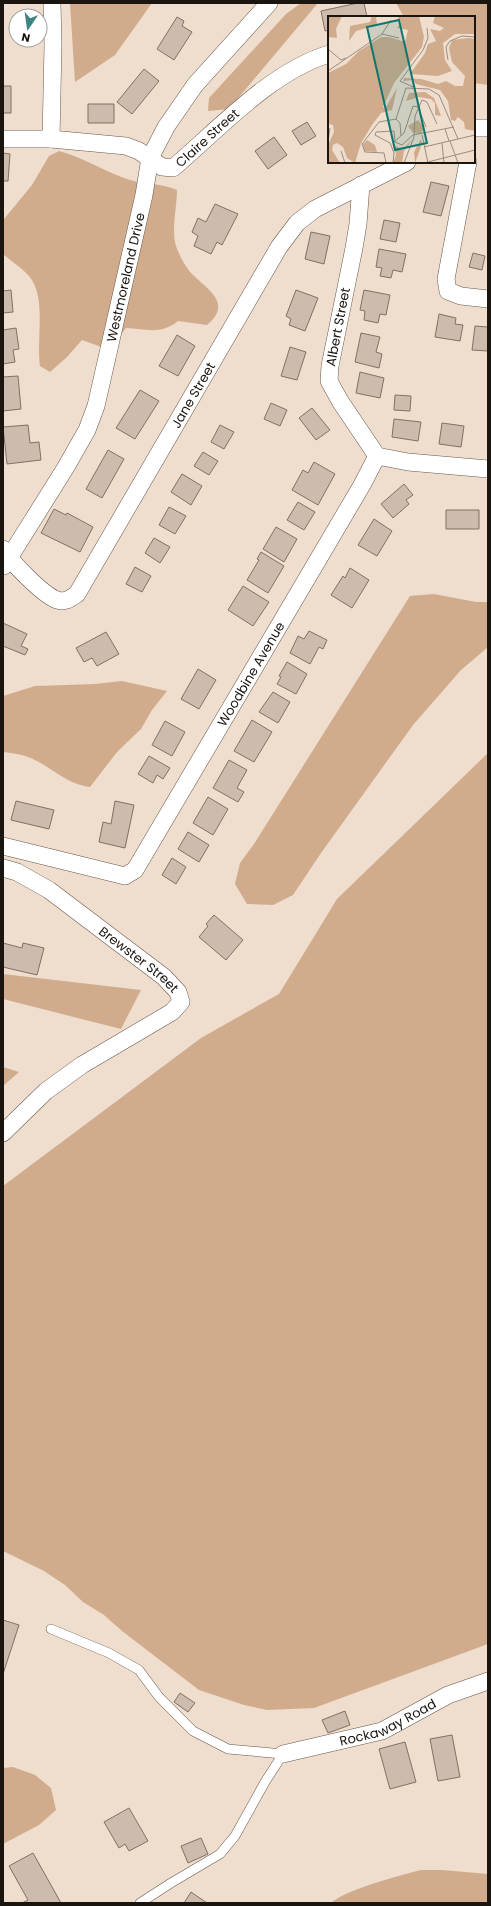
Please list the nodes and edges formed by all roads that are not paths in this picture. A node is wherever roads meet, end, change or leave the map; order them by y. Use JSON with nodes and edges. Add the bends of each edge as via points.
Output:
{"nodes":[{"id":1,"x":52,"y":3,"type":"edge"},
{"id":2,"x":269,"y":3,"type":"edge"},
{"id":3,"x":328,"y":54,"type":"edge"},
{"id":4,"x":475,"y":128,"type":"edge"},
{"id":5,"x":488,"y":128,"type":"edge"},
{"id":6,"x":3,"y":139,"type":"edge"},
{"id":7,"x":51,"y":139,"type":"junction"},
{"id":8,"x":150,"y":158,"type":"junction"},
{"id":9,"x":405,"y":163,"type":"edge"},
{"id":10,"x":468,"y":163,"type":"edge"},
{"id":11,"x":361,"y":185,"type":"junction"},
{"id":12,"x":488,"y":299,"type":"edge"},
{"id":13,"x":377,"y":456,"type":"junction"},
{"id":14,"x":488,"y":469,"type":"edge"},
{"id":15,"x":5,"y":558,"type":"edge"},
{"id":16,"x":3,"y":846,"type":"edge"},
{"id":17,"x":3,"y":868,"type":"edge"},
{"id":18,"x":3,"y":1133,"type":"edge"},
{"id":19,"x":51,"y":1629,"type":"dead end"},
{"id":20,"x":488,"y":1681,"type":"edge"},
{"id":21,"x":283,"y":1754,"type":"junction"},
{"id":22,"x":140,"y":1903,"type":"edge"}],
"edges":[{"from":1,"to":7,"type":"street"},
{"from":2,"to":8,"type":"street","name":"Westmoreland Drive","via":[[195,85],[166,127]]},
{"from":3,"to":8,"type":"street","name":"Claire Street","via":[[288,74],[255,97],[173,168],[162,167]]},
{"from":4,"to":5,"type":"street"},
{"from":6,"to":7,"type":"street","name":"Claire Street"},
{"from":7,"to":8,"type":"street","name":"Claire Street","via":[[126,146]]},
{"from":8,"to":15,"type":"street","name":"Westmoreland Drive","via":[[144,195],[96,406],[87,430]]},
{"from":9,"to":11,"type":"street","name":"Jane Street"},
{"from":10,"to":12,"type":"street","via":[[446,279],[448,291],[461,296]]},
{"from":11,"to":13,"type":"street","name":"Albert Street","via":[[357,230],[329,381]]},
{"from":11,"to":15,"type":"street","name":"Jane Street","via":[[303,218],[279,247],[77,594],[67,600],[57,600],[34,584]]},
{"from":13,"to":14,"type":"street","via":[[408,462]]},
{"from":13,"to":16,"type":"street","name":"Woodbine Avenue","via":[[135,870],[126,876]]},
{"from":17,"to":18,"type":"street","name":"Brewster Street","via":[[17,872],[49,890],[158,972],[178,992],[181,1002],[172,1012],[82,1065],[46,1091]]},
{"from":19,"to":21,"type":"lane","via":[[109,1653],[139,1670],[159,1697],[193,1730],[228,1749]]},
{"from":20,"to":21,"type":"street","name":"Rockaway Road","via":[[448,1695],[382,1731]]},
{"from":21,"to":22,"type":"lane","via":[[235,1836],[220,1854]]}]}
